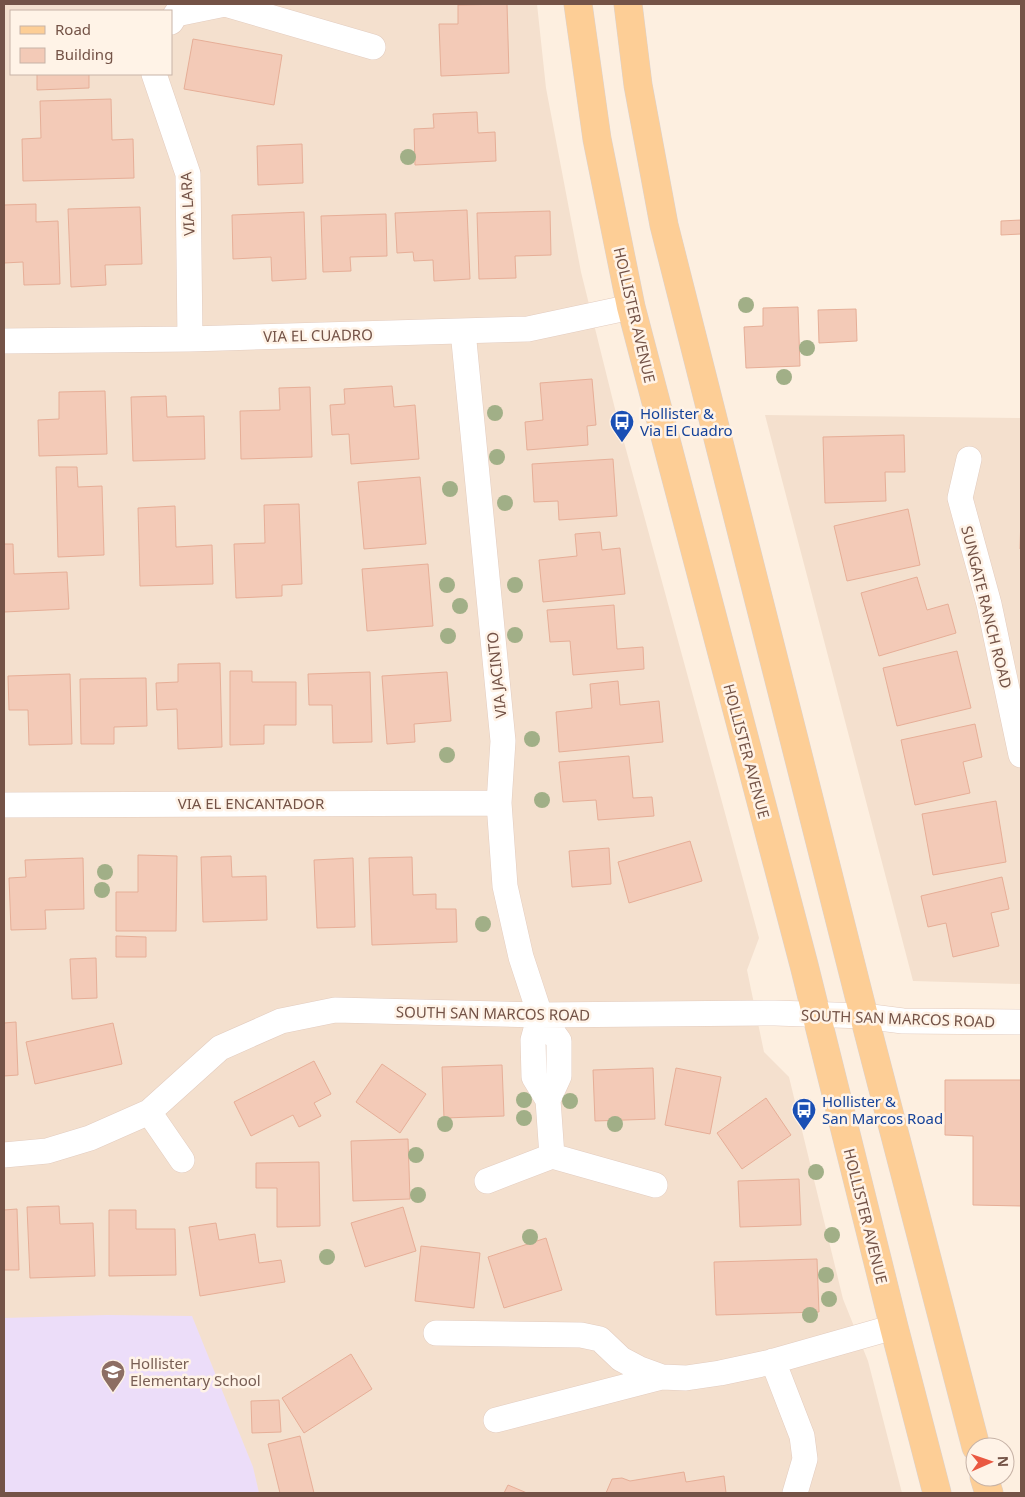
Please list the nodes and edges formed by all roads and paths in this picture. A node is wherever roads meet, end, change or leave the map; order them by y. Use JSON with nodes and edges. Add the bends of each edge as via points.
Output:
{"nodes":[{"id":1,"x":578,"y":4,"type":"edge"},
{"id":2,"x":628,"y":4,"type":"edge"},
{"id":3,"x":172,"y":20,"type":"edge"},
{"id":4,"x":373,"y":46,"type":"dead end"},
{"id":5,"x":154,"y":75,"type":"edge"},
{"id":6,"x":631,"y":307,"type":"junction"},
{"id":7,"x":463,"y":332,"type":"junction"},
{"id":8,"x":190,"y":339,"type":"junction"},
{"id":9,"x":4,"y":341,"type":"edge"},
{"id":10,"x":969,"y":459,"type":"dead end"},
{"id":11,"x":1021,"y":755,"type":"edge"},
{"id":12,"x":499,"y":803,"type":"junction"},
{"id":13,"x":4,"y":804,"type":"edge"},
{"id":14,"x":816,"y":1014,"type":"junction"},
{"id":15,"x":540,"y":1015,"type":"junction"},
{"id":16,"x":864,"y":1016,"type":"junction"},
{"id":17,"x":1021,"y":1022,"type":"edge"},
{"id":18,"x":149,"y":1112,"type":"junction"},
{"id":19,"x":4,"y":1155,"type":"edge"},
{"id":20,"x":552,"y":1156,"type":"junction"},
{"id":21,"x":182,"y":1160,"type":"dead end"},
{"id":22,"x":487,"y":1181,"type":"dead end"},
{"id":23,"x":655,"y":1184,"type":"dead end"},
{"id":24,"x":894,"y":1327,"type":"junction"},
{"id":25,"x":436,"y":1333,"type":"dead end"},
{"id":26,"x":773,"y":1361,"type":"junction"},
{"id":27,"x":662,"y":1377,"type":"junction"},
{"id":28,"x":496,"y":1420,"type":"dead end"},
{"id":29,"x":973,"y":1437,"type":"edge"},
{"id":30,"x":795,"y":1493,"type":"edge"},
{"id":31,"x":937,"y":1493,"type":"edge"}],
"edges":[{"from":1,"to":6,"type":"main road","name":"HOLLISTER AVENUE","via":[[596,139]]},
{"from":2,"to":16,"type":"main road","via":[[638,85],[664,225]]},
{"from":3,"to":4,"type":"street","via":[[176,14],[225,4]]},
{"from":5,"to":8,"type":"street","name":"VIA LARA","via":[[188,174]]},
{"from":6,"to":7,"type":"street","name":"VIA EL CUADRO","via":[[528,328]]},
{"from":6,"to":14,"type":"main road","name":"HOLLISTER AVENUE"},
{"from":7,"to":8,"type":"street","name":"VIA EL CUADRO"},
{"from":7,"to":12,"type":"street","name":"VIA JACINTO","via":[[503,741]]},
{"from":8,"to":9,"type":"street","name":"VIA EL CUADRO"},
{"from":10,"to":11,"type":"street","name":"SUNGATE RANCH ROAD","via":[[960,498],[989,604]]},
{"from":12,"to":13,"type":"street","name":"VIA EL ENCANTADOR"},
{"from":12,"to":15,"type":"street","name":"VIA JACINTO","via":[[505,886],[521,957]]},
{"from":14,"to":15,"type":"street","name":"SOUTH SAN MARCOS ROAD"},
{"from":14,"to":16,"type":"street","name":"SOUTH SAN MARCOS ROAD"},
{"from":14,"to":24,"type":"main road","name":"HOLLISTER AVENUE"},
{"from":15,"to":18,"type":"street","name":"SOUTH SAN MARCOS ROAD","via":[[335,1010],[281,1021],[220,1048]]},
{"from":15,"to":20,"type":"street","via":[[533,1040],[534,1077],[548,1100]]},
{"from":16,"to":17,"type":"street","name":"SOUTH SAN MARCOS ROAD","via":[[903,1020]]},
{"from":16,"to":29,"type":"main road"},
{"from":18,"to":19,"type":"street","name":"SOUTH SAN MARCOS ROAD","via":[[90,1138],[48,1151]]},
{"from":18,"to":21,"type":"street"},
{"from":20,"to":22,"type":"street"},
{"from":20,"to":23,"type":"street"},
{"from":24,"to":26,"type":"street"},
{"from":24,"to":31,"type":"main road","name":"HOLLISTER AVENUE"},
{"from":25,"to":27,"type":"street","via":[[581,1335],[600,1339],[622,1359]]},
{"from":26,"to":27,"type":"street","via":[[686,1378]]},
{"from":26,"to":30,"type":"street","via":[[802,1436],[804,1459]]},
{"from":27,"to":28,"type":"street"}]}
